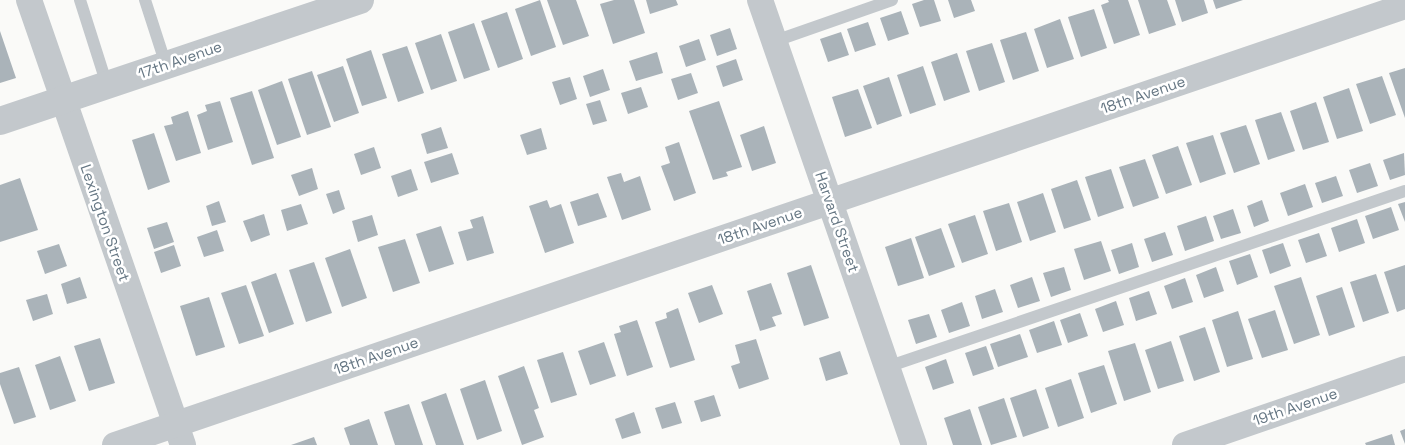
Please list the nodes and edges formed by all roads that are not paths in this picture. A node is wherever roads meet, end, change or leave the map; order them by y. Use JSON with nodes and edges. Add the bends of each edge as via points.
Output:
{"nodes":[{"id":1,"x":29,"y":0,"type":"edge"},
{"id":2,"x":80,"y":0,"type":"edge"},
{"id":3,"x":144,"y":0,"type":"edge"},
{"id":4,"x":360,"y":0,"type":"edge"},
{"id":5,"x":760,"y":0,"type":"edge"},
{"id":6,"x":892,"y":0,"type":"edge"},
{"id":7,"x":1405,"y":6,"type":"edge"},
{"id":8,"x":775,"y":41,"type":"junction"},
{"id":9,"x":166,"y":65,"type":"junction"},
{"id":10,"x":107,"y":85,"type":"junction"},
{"id":11,"x":62,"y":100,"type":"junction"},
{"id":12,"x":0,"y":121,"type":"edge"},
{"id":13,"x":1405,"y":191,"type":"edge"},
{"id":14,"x":830,"y":202,"type":"junction"},
{"id":15,"x":887,"y":367,"type":"junction"},
{"id":16,"x":1405,"y":369,"type":"edge"},
{"id":17,"x":179,"y":435,"type":"edge"},
{"id":18,"x":115,"y":445,"type":"edge"},
{"id":19,"x":914,"y":445,"type":"edge"},
{"id":20,"x":1185,"y":445,"type":"edge"}],
"edges":[{"from":1,"to":11,"type":"street","name":"Lexington Street"},
{"from":2,"to":10,"type":"lane"},
{"from":3,"to":9,"type":"lane"},
{"from":4,"to":9,"type":"street","name":"17th Avenue"},
{"from":5,"to":8,"type":"street","name":"Harvard Street"},
{"from":6,"to":8,"type":"lane"},
{"from":7,"to":14,"type":"street","name":"18th Avenue"},
{"from":8,"to":14,"type":"street","name":"Harvard Street"},
{"from":9,"to":10,"type":"street","name":"17th Avenue"},
{"from":10,"to":11,"type":"street","name":"17th Avenue"},
{"from":11,"to":12,"type":"street","name":"17th Avenue"},
{"from":11,"to":17,"type":"street","name":"Lexington Street"},
{"from":13,"to":15,"type":"lane"},
{"from":14,"to":15,"type":"street","name":"Harvard Street"},
{"from":14,"to":17,"type":"street","name":"18th Avenue"},
{"from":15,"to":19,"type":"street","name":"Harvard Street"},
{"from":16,"to":20,"type":"street","name":"19th Avenue"},
{"from":17,"to":18,"type":"street","name":"18th Avenue"}]}
